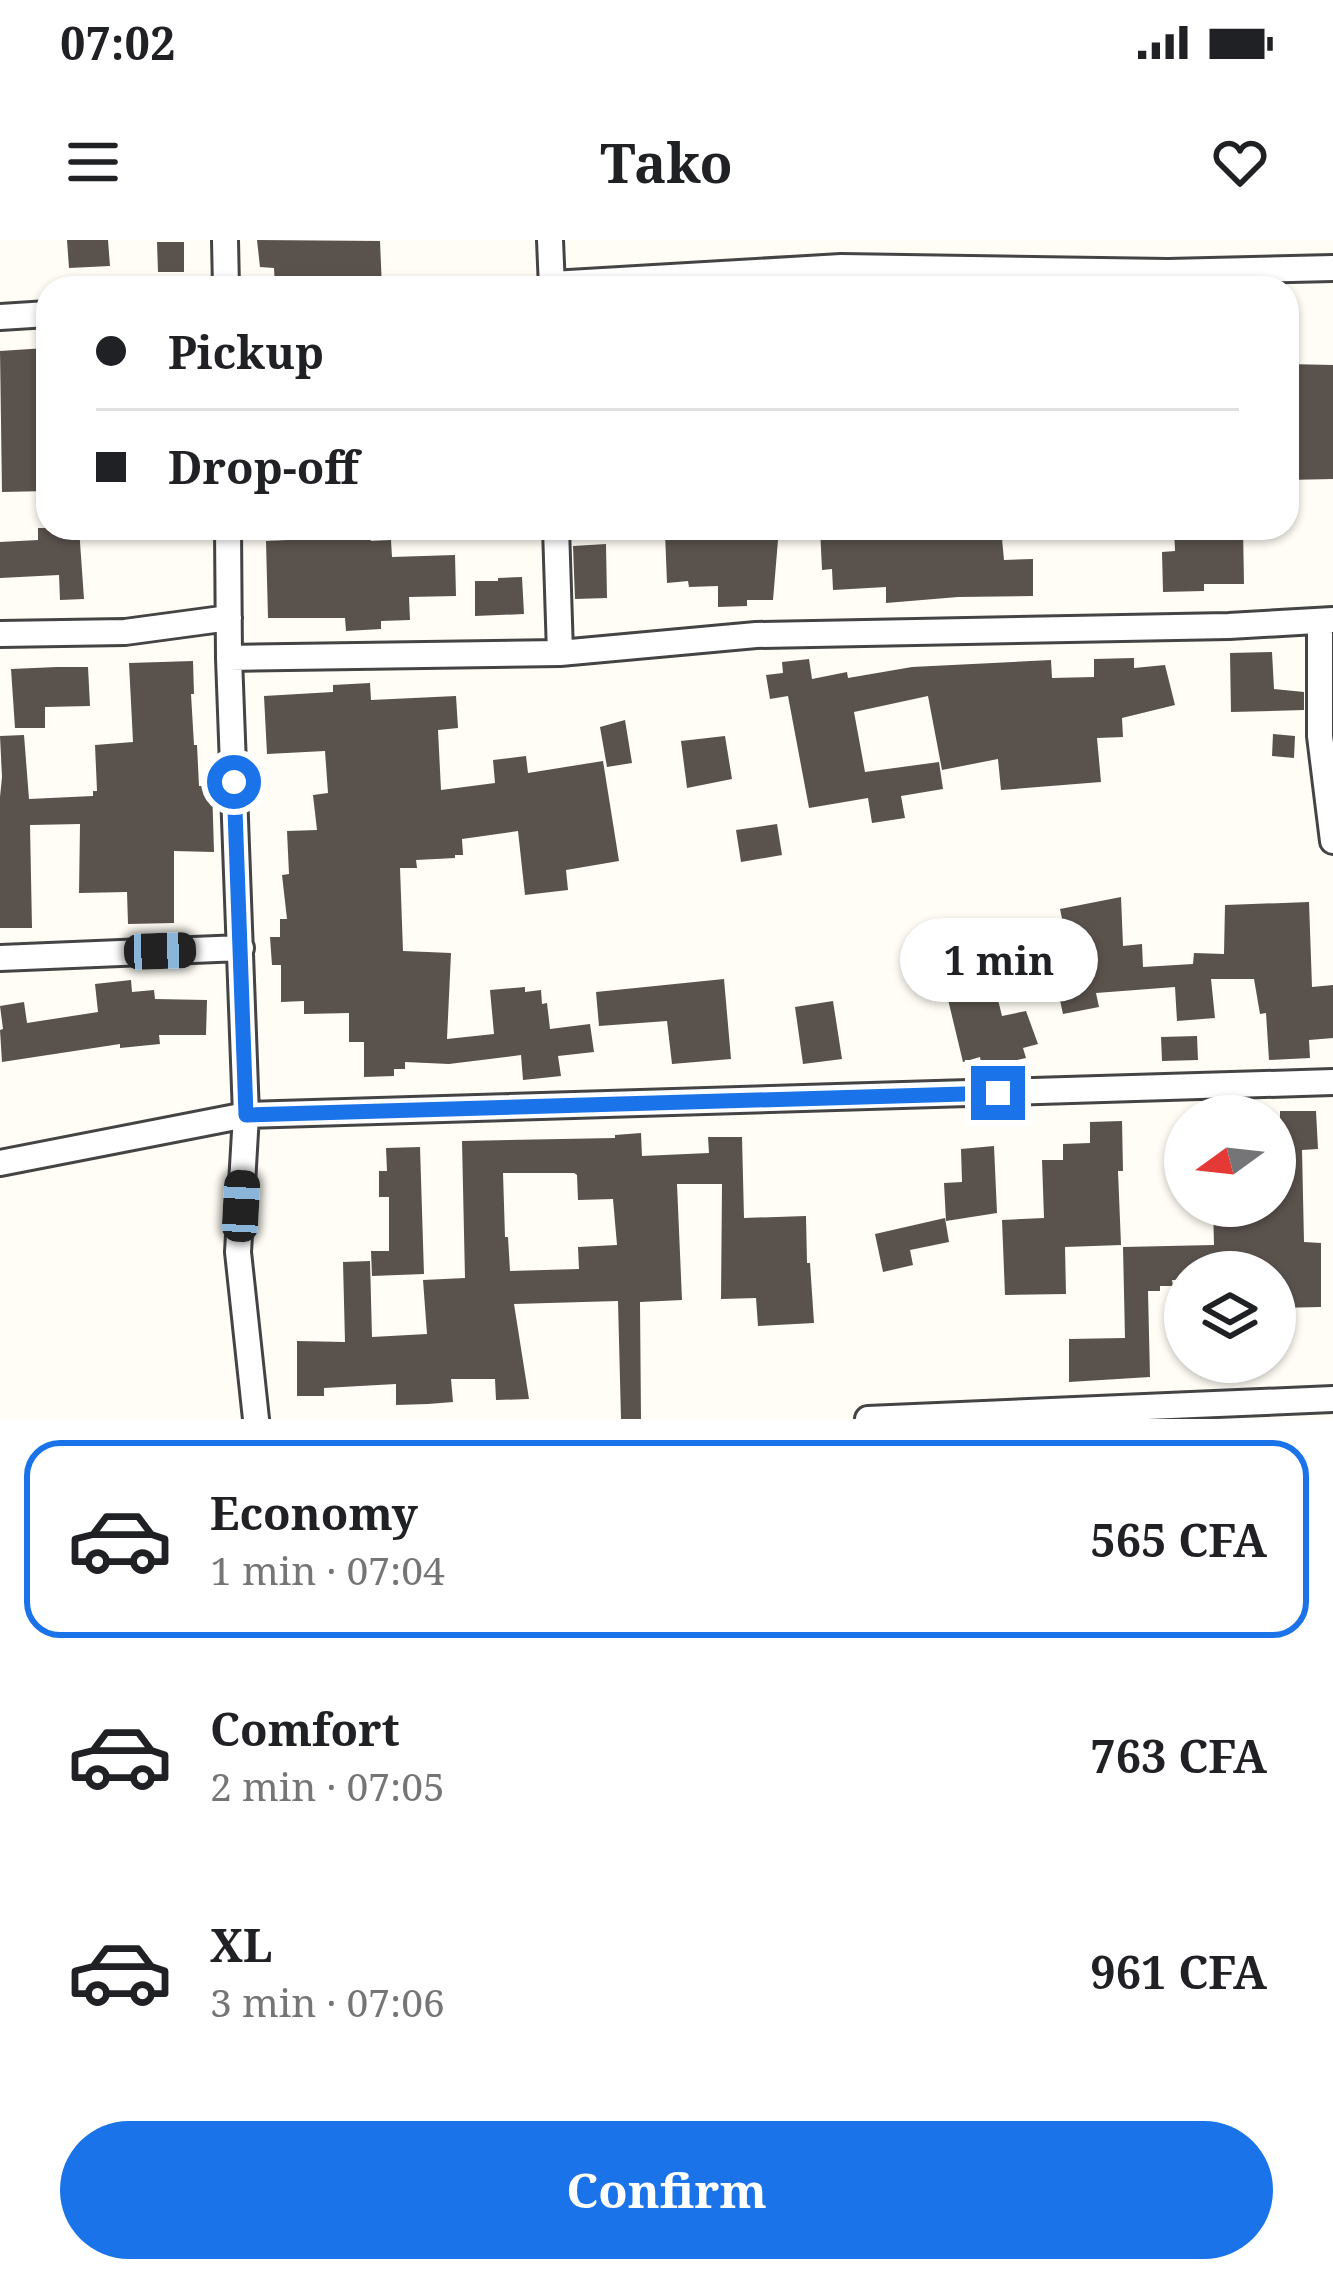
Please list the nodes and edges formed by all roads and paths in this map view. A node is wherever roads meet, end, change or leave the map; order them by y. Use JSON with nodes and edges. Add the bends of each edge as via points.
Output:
{"nodes":[{"id":1,"x":225,"y":240,"type":"edge"},
{"id":2,"x":550,"y":240,"type":"edge"},
{"id":3,"x":1333,"y":268,"type":"edge"},
{"id":4,"x":226,"y":276,"type":"edge"},
{"id":5,"x":552,"y":276,"type":"edge"},
{"id":6,"x":704,"y":276,"type":"edge"},
{"id":7,"x":36,"y":315,"type":"edge"},
{"id":8,"x":0,"y":317,"type":"edge"},
{"id":9,"x":228,"y":540,"type":"edge"},
{"id":10,"x":556,"y":540,"type":"edge"},
{"id":11,"x":229,"y":618,"type":"junction"},
{"id":12,"x":1327,"y":621,"type":"edge"},
{"id":13,"x":0,"y":634,"type":"edge"},
{"id":14,"x":560,"y":652,"type":"junction"},
{"id":15,"x":230,"y":658,"type":"junction"},
{"id":16,"x":1333,"y":841,"type":"edge"},
{"id":17,"x":241,"y":948,"type":"junction"},
{"id":18,"x":0,"y":958,"type":"edge"},
{"id":19,"x":1333,"y":1082,"type":"edge"},
{"id":20,"x":246,"y":1115,"type":"junction"},
{"id":21,"x":0,"y":1163,"type":"edge"},
{"id":22,"x":1333,"y":1399,"type":"edge"},
{"id":23,"x":256,"y":1419,"type":"edge"},
{"id":24,"x":868,"y":1419,"type":"edge"}],
"edges":[{"from":1,"to":4,"type":"street"},
{"from":2,"to":5,"type":"street"},
{"from":3,"to":6,"type":"street","via":[[841,267]]},
{"from":7,"to":8,"type":"street"},
{"from":9,"to":11,"type":"street"},
{"from":10,"to":14,"type":"street"},
{"from":11,"to":13,"type":"street","via":[[125,632]]},
{"from":11,"to":15,"type":"street"},
{"from":12,"to":14,"type":"street","via":[[756,635]]},
{"from":12,"to":16,"type":"street","via":[[1321,736]]},
{"from":14,"to":15,"type":"street"},
{"from":15,"to":17,"type":"street"},
{"from":17,"to":18,"type":"street"},
{"from":17,"to":20,"type":"street"},
{"from":19,"to":20,"type":"street"},
{"from":20,"to":21,"type":"street"},
{"from":20,"to":23,"type":"street","via":[[238,1252]]},
{"from":22,"to":24,"type":"street"}]}
